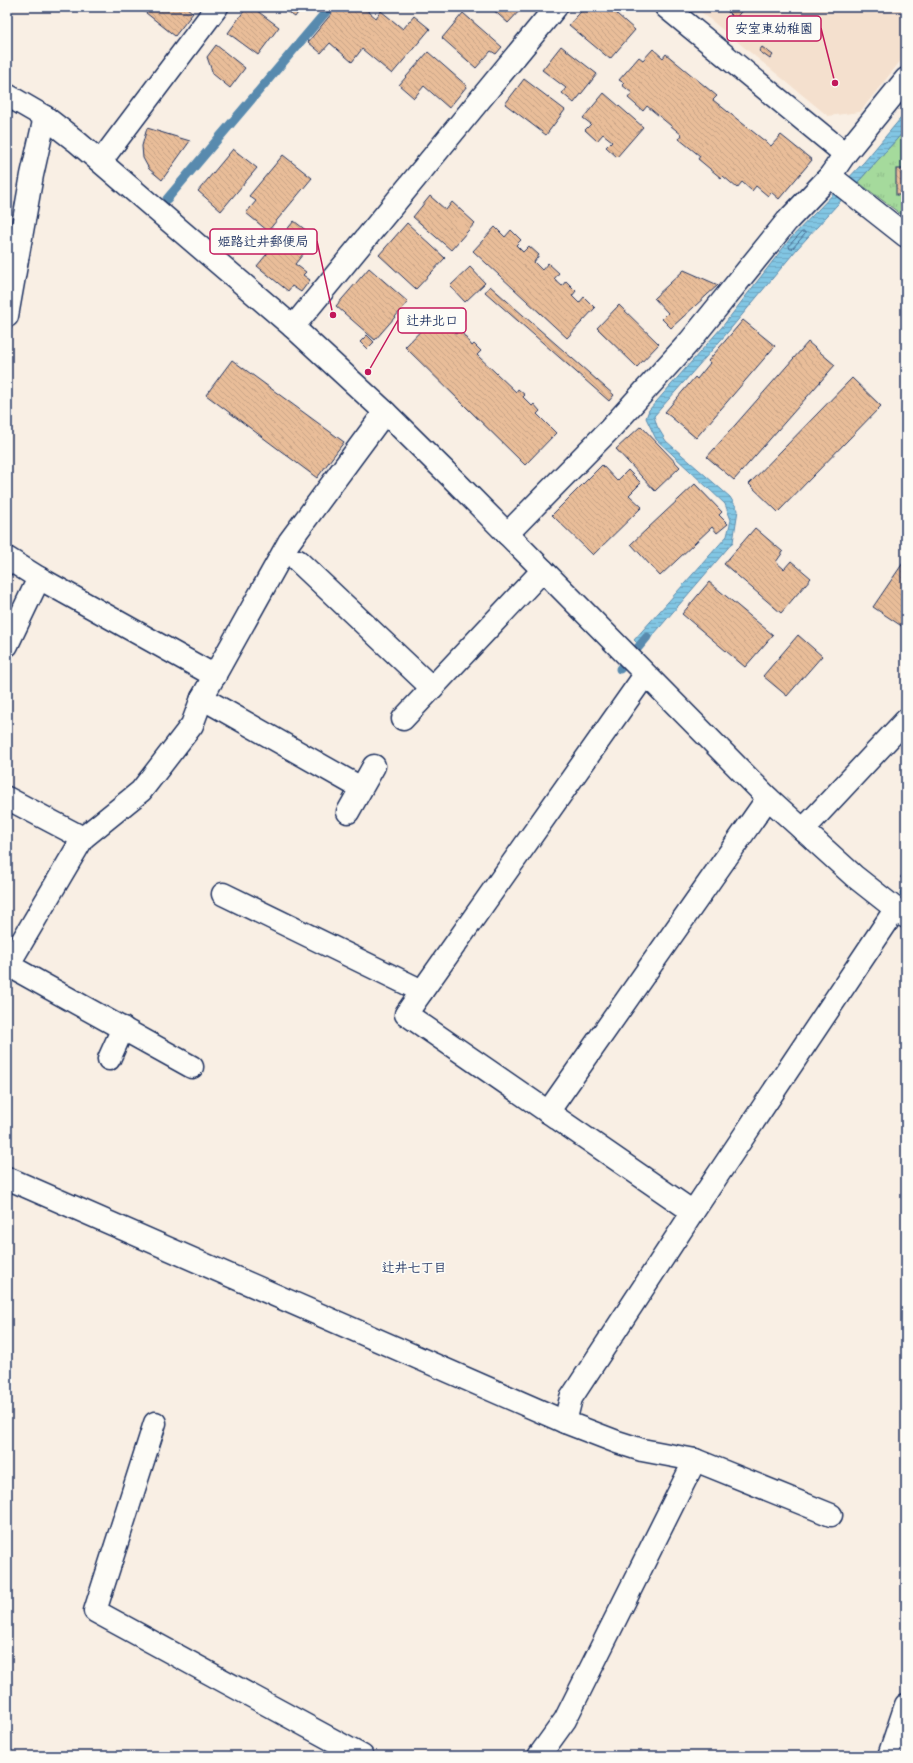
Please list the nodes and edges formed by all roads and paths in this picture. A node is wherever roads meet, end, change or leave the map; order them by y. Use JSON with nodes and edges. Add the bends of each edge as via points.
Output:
{"nodes":[{"id":1,"x":217,"y":7,"type":"edge"},
{"id":2,"x":556,"y":7,"type":"edge"},
{"id":3,"x":666,"y":7,"type":"edge"},
{"id":4,"x":906,"y":79,"type":"edge"},
{"id":5,"x":7,"y":95,"type":"edge"},
{"id":6,"x":45,"y":117,"type":"junction"},
{"id":7,"x":845,"y":154,"type":"junction"},
{"id":8,"x":101,"y":161,"type":"junction"},
{"id":9,"x":830,"y":176,"type":"junction"},
{"id":10,"x":906,"y":236,"type":"edge"},
{"id":11,"x":7,"y":316,"type":"edge"},
{"id":12,"x":293,"y":327,"type":"junction"},
{"id":13,"x":385,"y":412,"type":"junction"},
{"id":14,"x":506,"y":534,"type":"junction"},
{"id":15,"x":7,"y":558,"type":"edge"},
{"id":16,"x":298,"y":561,"type":"dead end"},
{"id":17,"x":543,"y":570,"type":"junction"},
{"id":18,"x":39,"y":578,"type":"junction"},
{"id":19,"x":7,"y":645,"type":"edge"},
{"id":20,"x":645,"y":675,"type":"junction"},
{"id":21,"x":215,"y":676,"type":"junction"},
{"id":22,"x":432,"y":688,"type":"junction"},
{"id":23,"x":202,"y":698,"type":"junction"},
{"id":24,"x":403,"y":719,"type":"dead end"},
{"id":25,"x":906,"y":720,"type":"edge"},
{"id":26,"x":374,"y":766,"type":"dead end"},
{"id":27,"x":361,"y":788,"type":"junction"},
{"id":28,"x":7,"y":798,"type":"edge"},
{"id":29,"x":768,"y":798,"type":"junction"},
{"id":30,"x":348,"y":812,"type":"dead end"},
{"id":31,"x":803,"y":830,"type":"junction"},
{"id":32,"x":83,"y":838,"type":"junction"},
{"id":33,"x":222,"y":894,"type":"dead end"},
{"id":34,"x":901,"y":913,"type":"edge"},
{"id":35,"x":8,"y":966,"type":"edge"},
{"id":36,"x":422,"y":991,"type":"junction"},
{"id":37,"x":123,"y":1028,"type":"junction"},
{"id":38,"x":109,"y":1059,"type":"dead end"},
{"id":39,"x":192,"y":1066,"type":"dead end"},
{"id":40,"x":548,"y":1112,"type":"junction"},
{"id":41,"x":7,"y":1178,"type":"edge"},
{"id":42,"x":693,"y":1212,"type":"junction"},
{"id":43,"x":565,"y":1422,"type":"junction"},
{"id":44,"x":155,"y":1423,"type":"dead end"},
{"id":45,"x":695,"y":1460,"type":"junction"},
{"id":46,"x":831,"y":1515,"type":"dead end"},
{"id":47,"x":906,"y":1705,"type":"edge"},
{"id":48,"x":362,"y":1756,"type":"edge"},
{"id":49,"x":539,"y":1756,"type":"edge"},
{"id":50,"x":888,"y":1756,"type":"edge"}],
"edges":[{"from":1,"to":8,"type":"street"},
{"from":2,"to":12,"type":"street"},
{"from":3,"to":7,"type":"street"},
{"from":4,"to":7,"type":"street"},
{"from":5,"to":6,"type":"street"},
{"from":6,"to":8,"type":"street"},
{"from":6,"to":11,"type":"street"},
{"from":7,"to":9,"type":"street"},
{"from":8,"to":12,"type":"street"},
{"from":9,"to":10,"type":"street"},
{"from":9,"to":14,"type":"street","via":[[787,221],[690,341],[610,429]]},
{"from":12,"to":13,"type":"street"},
{"from":13,"to":14,"type":"street"},
{"from":13,"to":21,"type":"street","via":[[289,542]]},
{"from":14,"to":17,"type":"street"},
{"from":15,"to":18,"type":"street"},
{"from":16,"to":22,"type":"street"},
{"from":17,"to":20,"type":"street"},
{"from":17,"to":22,"type":"street"},
{"from":18,"to":19,"type":"street"},
{"from":18,"to":21,"type":"street"},
{"from":20,"to":29,"type":"street"},
{"from":20,"to":36,"type":"street"},
{"from":21,"to":23,"type":"street"},
{"from":22,"to":24,"type":"street"},
{"from":23,"to":27,"type":"street"},
{"from":23,"to":32,"type":"street","via":[[192,725],[141,791]]},
{"from":25,"to":31,"type":"street"},
{"from":26,"to":27,"type":"street"},
{"from":27,"to":30,"type":"street"},
{"from":28,"to":32,"type":"street"},
{"from":29,"to":31,"type":"street"},
{"from":29,"to":40,"type":"street"},
{"from":31,"to":34,"type":"street","via":[[854,876]]},
{"from":32,"to":35,"type":"street"},
{"from":33,"to":36,"type":"street"},
{"from":34,"to":42,"type":"street"},
{"from":35,"to":37,"type":"street"},
{"from":36,"to":40,"type":"street","via":[[406,1014]]},
{"from":37,"to":38,"type":"street"},
{"from":37,"to":39,"type":"street"},
{"from":40,"to":42,"type":"street"},
{"from":41,"to":43,"type":"street"},
{"from":42,"to":43,"type":"street","via":[[571,1398]]},
{"from":43,"to":45,"type":"street","via":[[642,1450]]},
{"from":44,"to":48,"type":"street","via":[[95,1611]]},
{"from":45,"to":46,"type":"street"},
{"from":45,"to":49,"type":"street","via":[[565,1720]]},
{"from":47,"to":50,"type":"street"}]}
